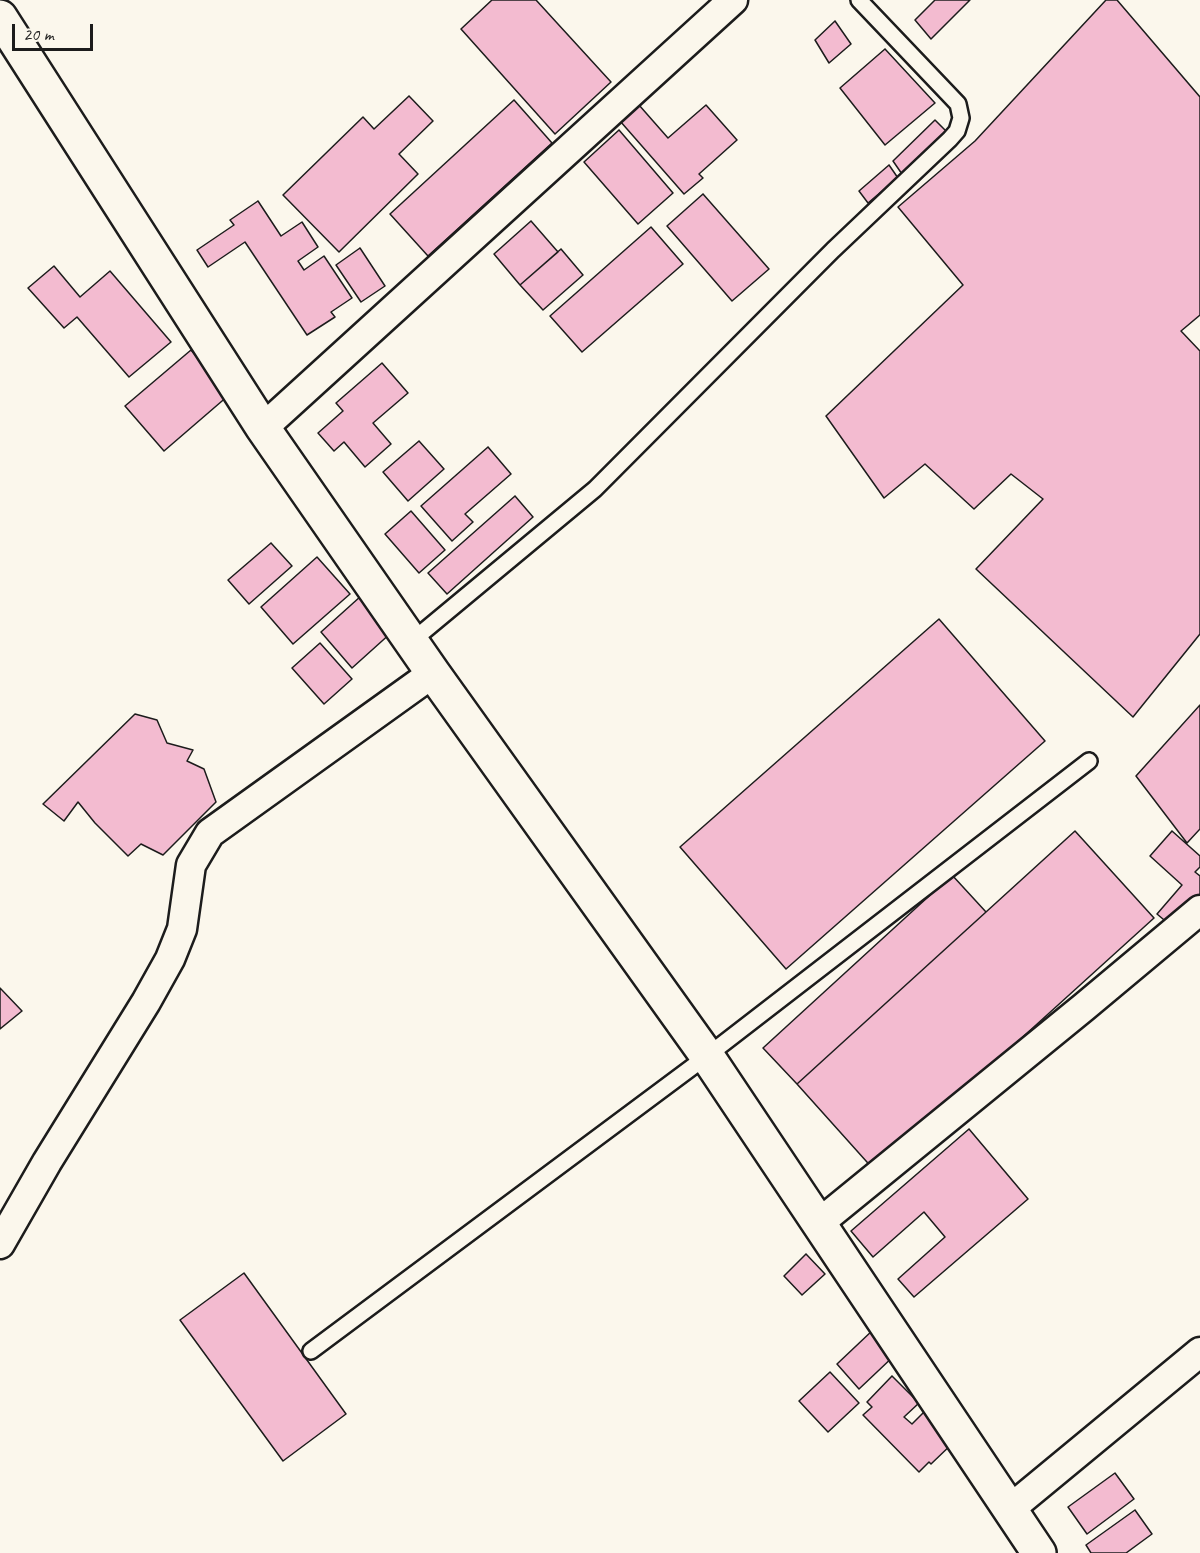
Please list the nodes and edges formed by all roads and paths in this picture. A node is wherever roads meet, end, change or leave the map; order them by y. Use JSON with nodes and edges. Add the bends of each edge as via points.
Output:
{"nodes":[{"id":1,"x":733,"y":0,"type":"edge"},
{"id":2,"x":859,"y":0,"type":"edge"},
{"id":3,"x":0,"y":17,"type":"edge"},
{"id":4,"x":263,"y":428,"type":"junction"},
{"id":5,"x":412,"y":641,"type":"junction"},
{"id":6,"x":433,"y":673,"type":"junction"},
{"id":7,"x":1089,"y":761,"type":"dead end"},
{"id":8,"x":1200,"y":910,"type":"edge"},
{"id":9,"x":707,"y":1056,"type":"junction"},
{"id":10,"x":818,"y":1224,"type":"junction"},
{"id":11,"x":0,"y":1244,"type":"edge"},
{"id":12,"x":311,"y":1351,"type":"dead end"},
{"id":13,"x":1200,"y":1352,"type":"edge"},
{"id":14,"x":1010,"y":1509,"type":"junction"},
{"id":15,"x":1039,"y":1553,"type":"edge"}],
"edges":[{"from":1,"to":4,"type":"street"},
{"from":2,"to":5,"type":"lane","via":[[958,104],[961,118],[957,131],[595,489]]},
{"from":3,"to":4,"type":"main road"},
{"from":4,"to":5,"type":"main road"},
{"from":5,"to":6,"type":"main road"},
{"from":6,"to":9,"type":"main road"},
{"from":6,"to":11,"type":"street","via":[[210,833],[191,865],[182,930],[170,959]]},
{"from":7,"to":9,"type":"lane"},
{"from":8,"to":10,"type":"street"},
{"from":9,"to":10,"type":"main road"},
{"from":9,"to":12,"type":"lane"},
{"from":10,"to":14,"type":"main road"},
{"from":13,"to":14,"type":"street"},
{"from":14,"to":15,"type":"main road"}]}
